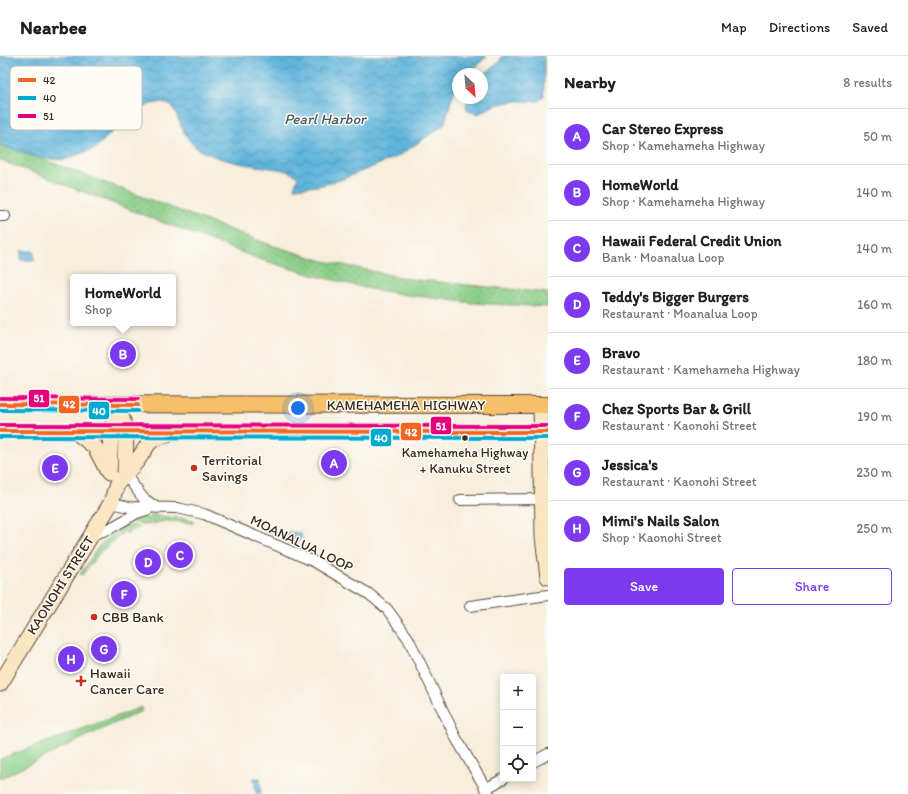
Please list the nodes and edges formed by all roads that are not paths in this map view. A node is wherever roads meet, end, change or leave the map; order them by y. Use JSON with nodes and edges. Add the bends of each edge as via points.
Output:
{"nodes":[{"id":1,"x":0,"y":404,"type":"edge"},
{"id":2,"x":118,"y":405,"type":"junction"},
{"id":3,"x":545,"y":405,"type":"edge"},
{"id":4,"x":0,"y":430,"type":"edge"},
{"id":5,"x":118,"y":431,"type":"junction"},
{"id":6,"x":177,"y":431,"type":"junction"},
{"id":7,"x":76,"y":432,"type":"junction"},
{"id":8,"x":545,"y":432,"type":"edge"},
{"id":9,"x":117,"y":477,"type":"junction"},
{"id":10,"x":543,"y":499,"type":"junction"},
{"id":11,"x":460,"y":500,"type":"dead end"},
{"id":12,"x":112,"y":503,"type":"junction"},
{"id":13,"x":156,"y":508,"type":"junction"},
{"id":14,"x":91,"y":535,"type":"junction"},
{"id":15,"x":548,"y":577,"type":"edge"},
{"id":16,"x":548,"y":595,"type":"edge"},
{"id":17,"x":470,"y":606,"type":"dead end"},
{"id":18,"x":0,"y":684,"type":"edge"},
{"id":19,"x":548,"y":754,"type":"edge"},
{"id":20,"x":536,"y":760,"type":"edge"},
{"id":21,"x":500,"y":781,"type":"edge"},
{"id":22,"x":487,"y":791,"type":"edge"}],
"edges":[{"from":1,"to":2,"type":"main road","name":"KAMEHAMEHA HIGHWAY"},
{"from":2,"to":3,"type":"main road","name":"KAMEHAMEHA HIGHWAY"},
{"from":2,"to":5,"type":"street","name":"KAONOHI STREET"},
{"from":3,"to":8,"type":"street"},
{"from":4,"to":7,"type":"main road","name":"KAMEHAMEHA HIGHWAY"},
{"from":5,"to":6,"type":"main road","name":"KAMEHAMEHA HIGHWAY"},
{"from":5,"to":7,"type":"main road","name":"KAMEHAMEHA HIGHWAY"},
{"from":5,"to":9,"type":"street","name":"KAONOHI STREET"},
{"from":6,"to":8,"type":"main road","name":"KAMEHAMEHA HIGHWAY"},
{"from":6,"to":9,"type":"street","via":[[149,443],[137,461]]},
{"from":7,"to":9,"type":"street","via":[[95,447]]},
{"from":8,"to":10,"type":"street"},
{"from":9,"to":12,"type":"street","name":"KAONOHI STREET"},
{"from":9,"to":13,"type":"street"},
{"from":10,"to":11,"type":"street"},
{"from":10,"to":15,"type":"street","via":[[543,544]]},
{"from":12,"to":13,"type":"street","name":"MOANALUA LOOP","via":[[129,507]]},
{"from":12,"to":14,"type":"street","name":"KAONOHI STREET"},
{"from":13,"to":14,"type":"street","name":"MOANALUA LOOP","via":[[137,513],[109,529]]},
{"from":13,"to":22,"type":"street","name":"MOANALUA LOOP","via":[[192,511],[235,526],[331,570],[369,594],[393,616],[408,638],[456,738]]},
{"from":14,"to":18,"type":"street","name":"KAONOHI STREET"},
{"from":16,"to":17,"type":"street"},
{"from":19,"to":20,"type":"street"},
{"from":21,"to":22,"type":"street"}]}
